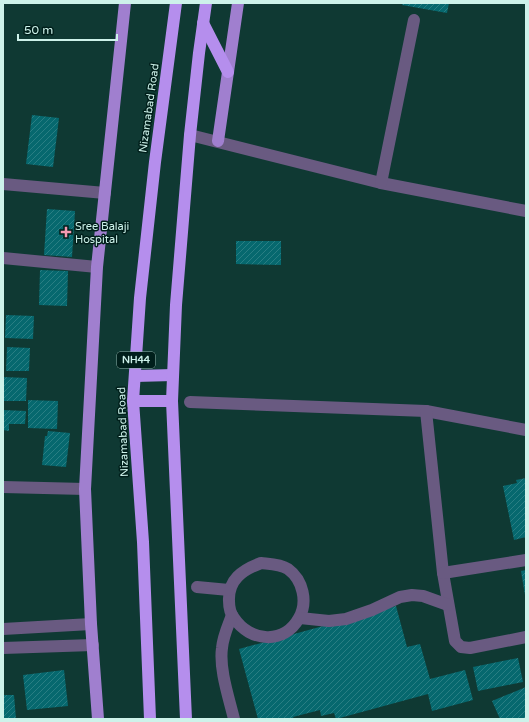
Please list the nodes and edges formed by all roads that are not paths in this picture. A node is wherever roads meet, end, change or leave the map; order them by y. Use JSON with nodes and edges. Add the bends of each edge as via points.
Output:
{"nodes":[{"id":1,"x":125,"y":3,"type":"edge"},
{"id":2,"x":176,"y":3,"type":"edge"},
{"id":3,"x":206,"y":3,"type":"edge"},
{"id":4,"x":238,"y":3,"type":"edge"},
{"id":5,"x":414,"y":20,"type":"dead end"},
{"id":6,"x":203,"y":23,"type":"junction"},
{"id":7,"x":228,"y":72,"type":"junction"},
{"id":8,"x":190,"y":134,"type":"junction"},
{"id":9,"x":218,"y":141,"type":"junction"},
{"id":10,"x":381,"y":182,"type":"junction"},
{"id":11,"x":3,"y":184,"type":"edge"},
{"id":12,"x":105,"y":193,"type":"junction"},
{"id":13,"x":526,"y":211,"type":"edge"},
{"id":14,"x":3,"y":258,"type":"edge"},
{"id":15,"x":97,"y":267,"type":"junction"},
{"id":16,"x":173,"y":375,"type":"junction"},
{"id":17,"x":135,"y":376,"type":"junction"},
{"id":18,"x":172,"y":401,"type":"junction"},
{"id":19,"x":133,"y":402,"type":"junction"},
{"id":20,"x":190,"y":402,"type":"dead end"},
{"id":21,"x":426,"y":411,"type":"junction"},
{"id":22,"x":526,"y":430,"type":"edge"},
{"id":23,"x":3,"y":487,"type":"edge"},
{"id":24,"x":85,"y":489,"type":"junction"},
{"id":25,"x":526,"y":560,"type":"edge"},
{"id":26,"x":443,"y":573,"type":"junction"},
{"id":27,"x":197,"y":588,"type":"dead end"},
{"id":28,"x":229,"y":590,"type":"junction"},
{"id":29,"x":448,"y":605,"type":"junction"},
{"id":30,"x":232,"y":615,"type":"junction"},
{"id":31,"x":300,"y":618,"type":"junction"},
{"id":32,"x":91,"y":624,"type":"junction"},
{"id":33,"x":3,"y":629,"type":"edge"},
{"id":34,"x":526,"y":637,"type":"edge"},
{"id":35,"x":93,"y":645,"type":"junction"},
{"id":36,"x":3,"y":648,"type":"edge"},
{"id":37,"x":98,"y":719,"type":"edge"},
{"id":38,"x":150,"y":719,"type":"edge"},
{"id":39,"x":186,"y":719,"type":"edge"},
{"id":40,"x":234,"y":719,"type":"edge"}],
"edges":[{"from":1,"to":12,"type":"main road"},
{"from":2,"to":17,"type":"highway","name":"Nizamabad Road","number":"NH44","via":[[140,298]]},
{"from":3,"to":6,"type":"highway"},
{"from":4,"to":7,"type":"main road"},
{"from":5,"to":10,"type":"street"},
{"from":6,"to":7,"type":"highway"},
{"from":6,"to":8,"type":"highway"},
{"from":7,"to":9,"type":"main road"},
{"from":8,"to":9,"type":"street"},
{"from":8,"to":16,"type":"highway"},
{"from":9,"to":10,"type":"street"},
{"from":10,"to":13,"type":"street"},
{"from":11,"to":12,"type":"street"},
{"from":12,"to":15,"type":"main road"},
{"from":14,"to":15,"type":"street"},
{"from":15,"to":24,"type":"main road"},
{"from":16,"to":17,"type":"highway"},
{"from":16,"to":18,"type":"highway"},
{"from":17,"to":19,"type":"highway","name":"Nizamabad Road","number":"NH44"},
{"from":18,"to":19,"type":"highway"},
{"from":18,"to":39,"type":"highway"},
{"from":19,"to":38,"type":"highway","name":"Nizamabad Road","number":"NH44","via":[[143,542]]},
{"from":20,"to":21,"type":"street"},
{"from":21,"to":22,"type":"street"},
{"from":21,"to":26,"type":"street"},
{"from":23,"to":24,"type":"street"},
{"from":24,"to":32,"type":"main road"},
{"from":25,"to":26,"type":"street"},
{"from":26,"to":29,"type":"street"},
{"from":27,"to":28,"type":"street"},
{"from":28,"to":30,"type":"street","via":[[229,607]]},
{"from":28,"to":31,"type":"street","via":[[238,576],[248,568],[261,563],[275,564],[287,569],[297,579],[303,591],[304,605]]},
{"from":29,"to":31,"type":"street","via":[[435,599],[412,595],[400,597],[346,619],[329,621]]},
{"from":29,"to":34,"type":"street","via":[[455,641],[462,647],[470,648]]},
{"from":30,"to":31,"type":"street","via":[[240,627],[265,638],[279,636],[291,629]]},
{"from":30,"to":40,"type":"street","via":[[224,634],[221,660]]},
{"from":32,"to":33,"type":"street"},
{"from":32,"to":35,"type":"main road"},
{"from":35,"to":36,"type":"street"},
{"from":35,"to":37,"type":"main road"}]}
